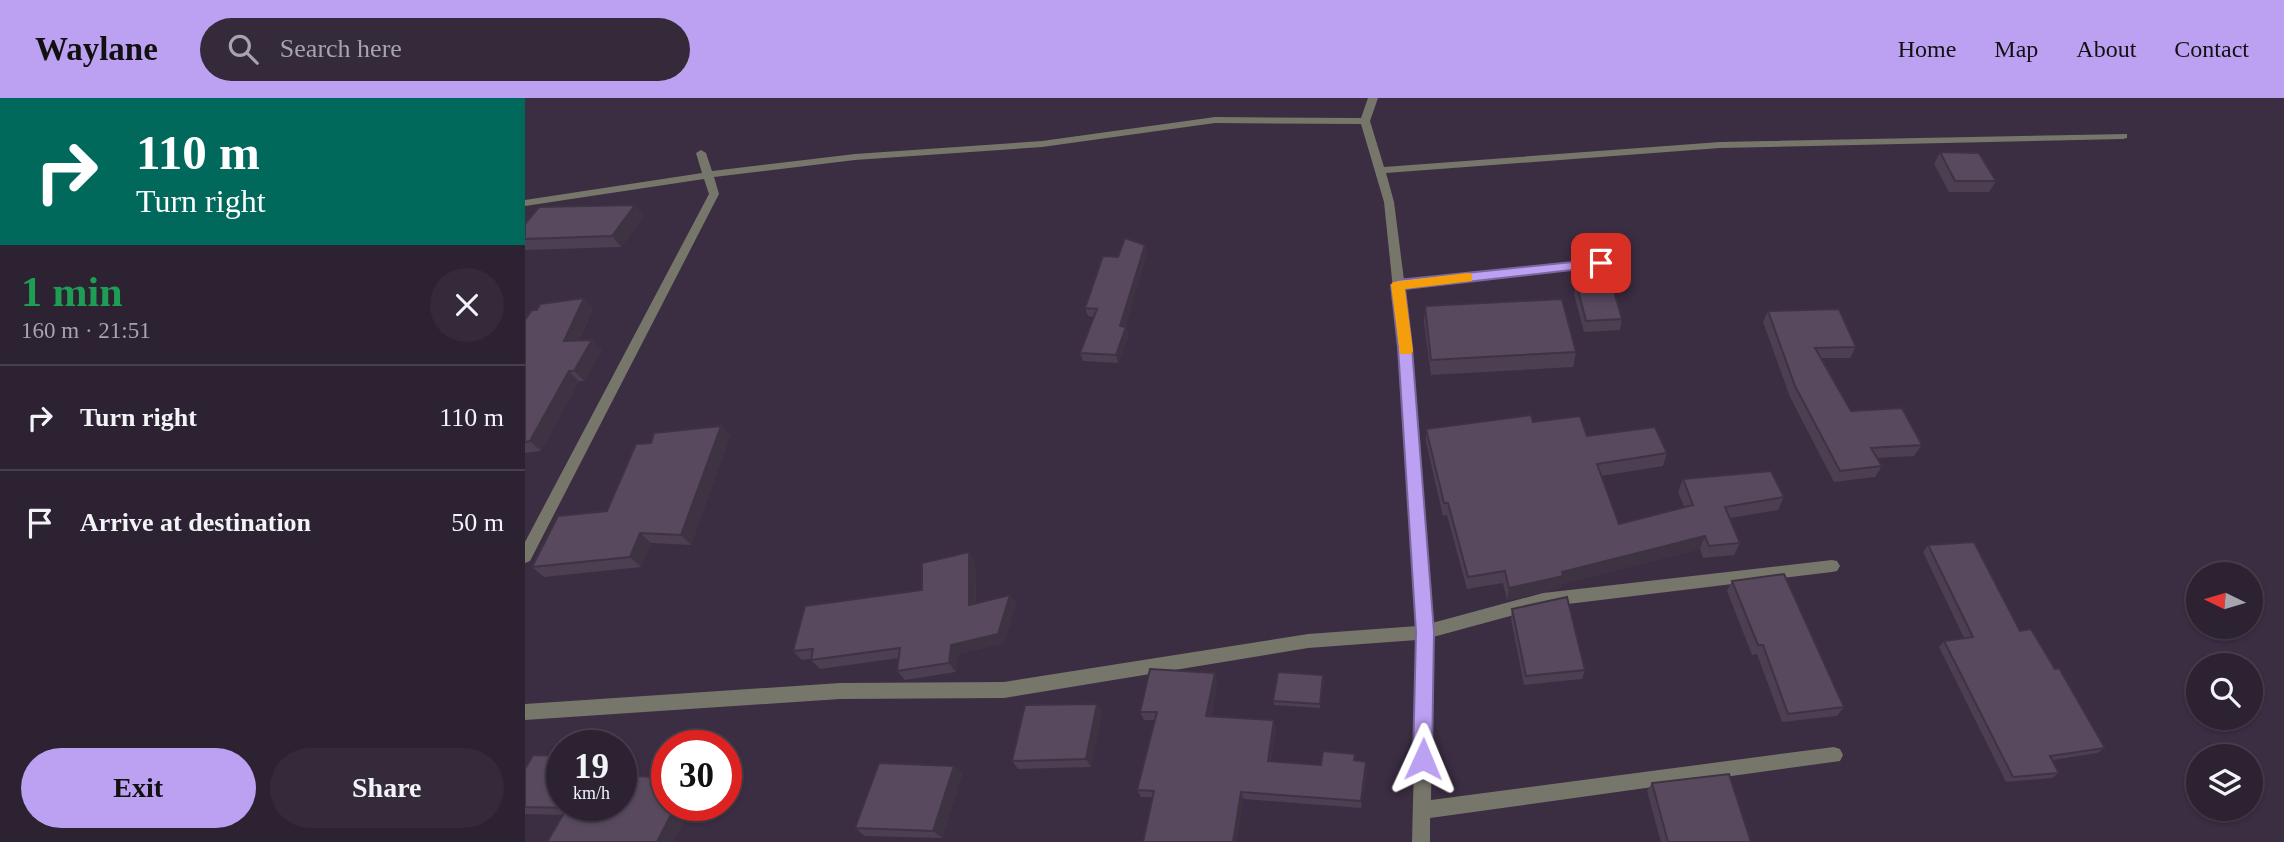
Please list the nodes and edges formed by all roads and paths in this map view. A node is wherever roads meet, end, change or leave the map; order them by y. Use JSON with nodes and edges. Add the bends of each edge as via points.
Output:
{"nodes":[{"id":1,"x":1373,"y":98,"type":"edge"},
{"id":2,"x":1365,"y":121,"type":"junction"},
{"id":3,"x":2123,"y":136,"type":"dead end"},
{"id":4,"x":701,"y":153,"type":"dead end"},
{"id":5,"x":1380,"y":170,"type":"junction"},
{"id":6,"x":708,"y":175,"type":"junction"},
{"id":7,"x":525,"y":203,"type":"edge"},
{"id":8,"x":1601,"y":263,"type":"dead end"},
{"id":9,"x":1398,"y":285,"type":"junction"},
{"id":10,"x":525,"y":557,"type":"edge"},
{"id":11,"x":1832,"y":566,"type":"dead end"},
{"id":12,"x":1425,"y":632,"type":"junction"},
{"id":13,"x":525,"y":712,"type":"edge"},
{"id":14,"x":1834,"y":755,"type":"dead end"},
{"id":15,"x":1422,"y":810,"type":"junction"},
{"id":16,"x":1421,"y":842,"type":"edge"}],
"edges":[{"from":1,"to":2,"type":"street"},
{"from":2,"to":5,"type":"street"},
{"from":2,"to":6,"type":"street","via":[[1215,120],[1042,144],[855,157]]},
{"from":3,"to":5,"type":"street","via":[[1720,145]]},
{"from":4,"to":6,"type":"street"},
{"from":5,"to":9,"type":"street","via":[[1389,202]]},
{"from":6,"to":7,"type":"street"},
{"from":6,"to":10,"type":"street","via":[[714,194]]},
{"from":8,"to":9,"type":"street"},
{"from":9,"to":12,"type":"street"},
{"from":11,"to":12,"type":"street","via":[[1543,600]]},
{"from":12,"to":13,"type":"street","via":[[1308,641],[1004,690],[840,691]]},
{"from":12,"to":15,"type":"street"},
{"from":14,"to":15,"type":"street"},
{"from":15,"to":16,"type":"street"}]}
